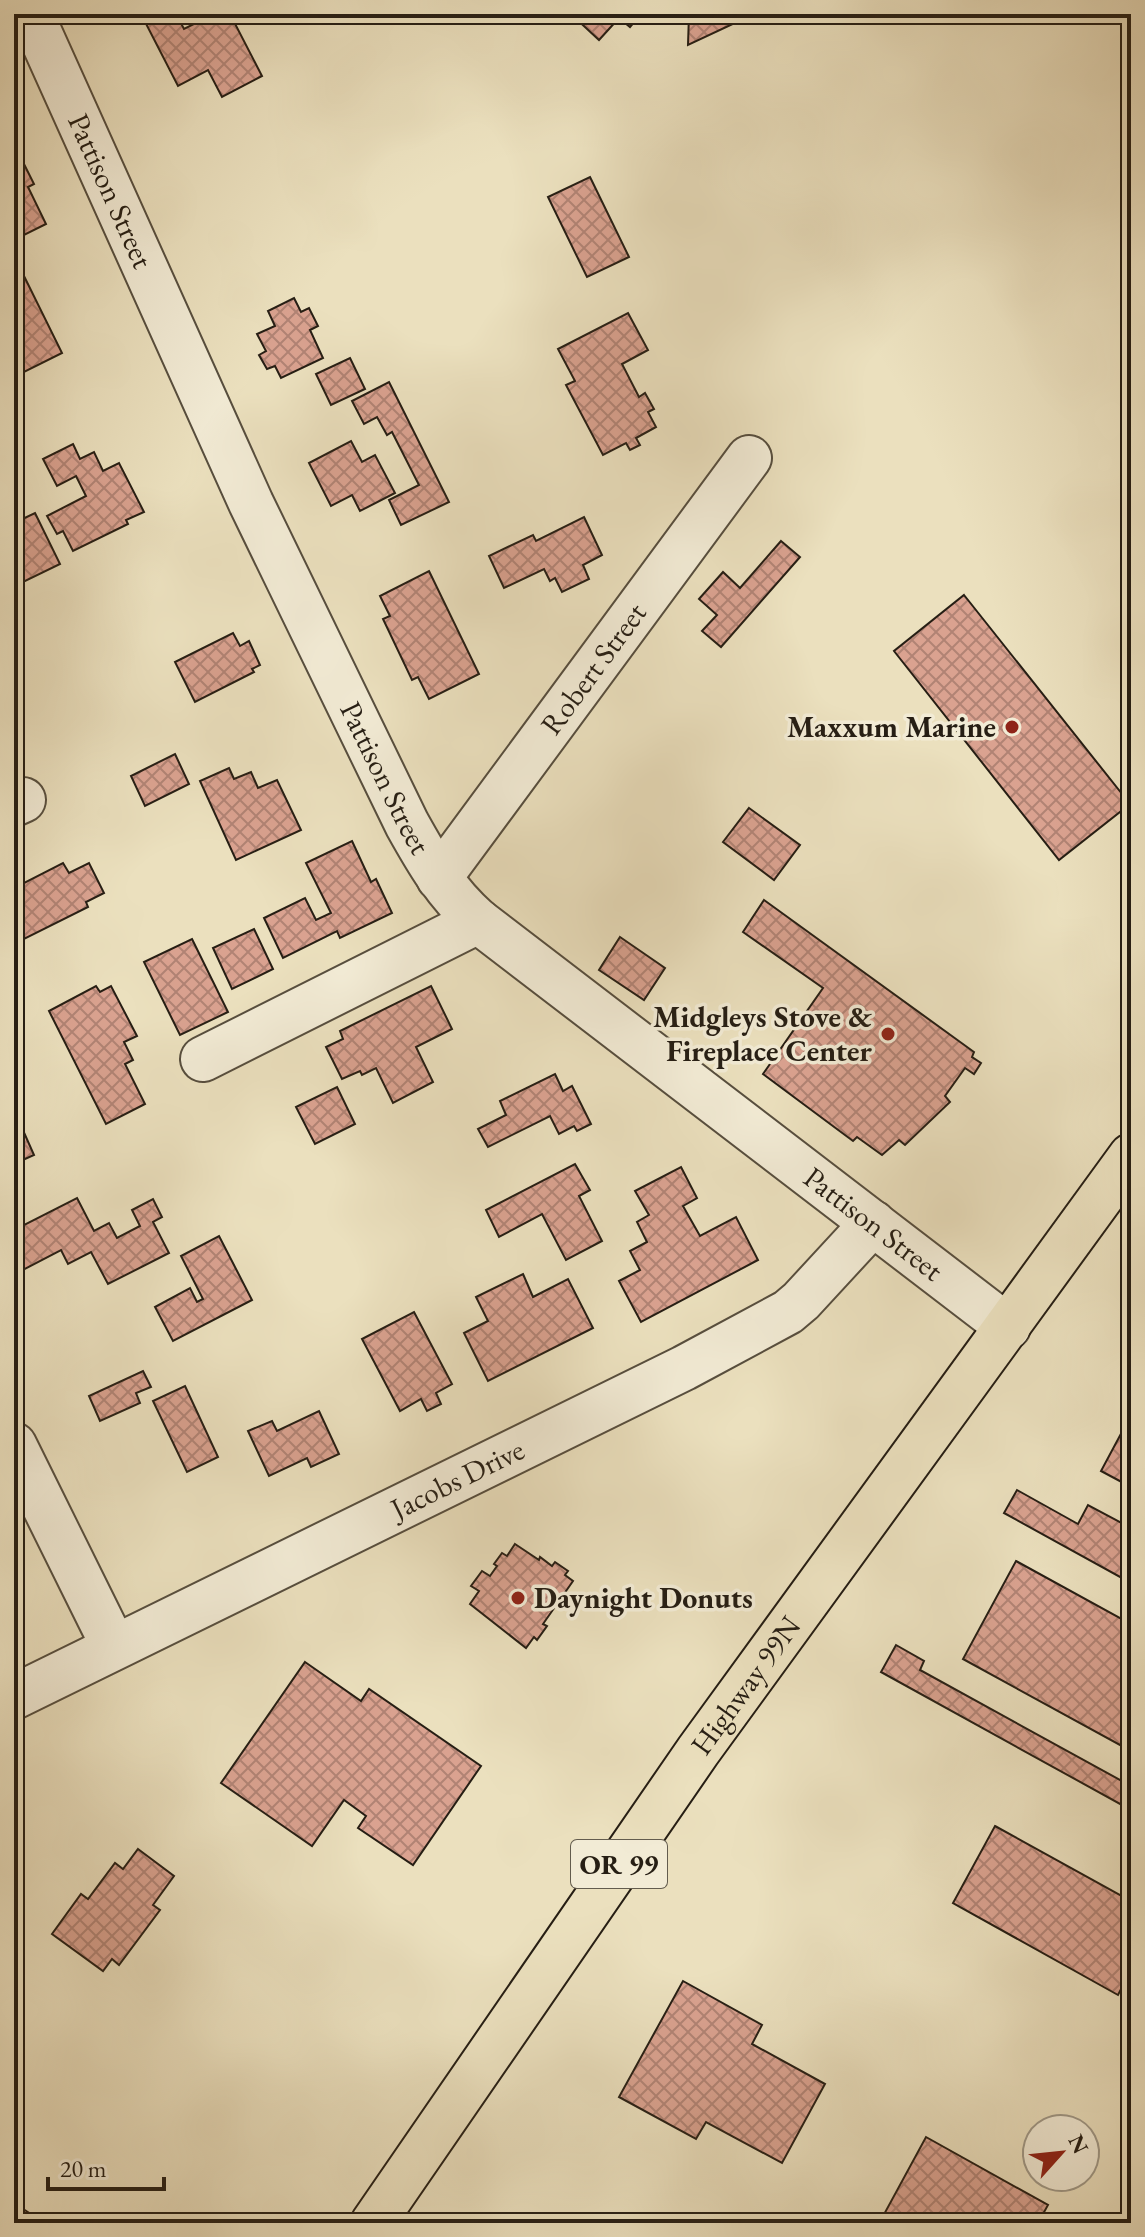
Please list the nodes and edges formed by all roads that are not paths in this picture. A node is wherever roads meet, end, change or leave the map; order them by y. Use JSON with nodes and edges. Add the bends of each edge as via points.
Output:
{"nodes":[{"id":1,"x":31,"y":14,"type":"edge"},
{"id":2,"x":749,"y":458,"type":"dead end"},
{"id":3,"x":439,"y":878,"type":"junction"},
{"id":4,"x":478,"y":921,"type":"junction"},
{"id":5,"x":203,"y":1059,"type":"dead end"},
{"id":6,"x":1131,"y":1156,"type":"edge"},
{"id":7,"x":873,"y":1223,"type":"junction"},
{"id":8,"x":1008,"y":1327,"type":"junction"},
{"id":9,"x":14,"y":1445,"type":"edge"},
{"id":10,"x":114,"y":1647,"type":"junction"},
{"id":11,"x":14,"y":1697,"type":"edge"},
{"id":12,"x":373,"y":2223,"type":"edge"}],
"edges":[{"from":1,"to":3,"type":"street","name":"Pattison Street","via":[[251,503],[407,824]]},
{"from":2,"to":3,"type":"street","name":"Robert Street"},
{"from":3,"to":4,"type":"street","name":"Pattison Street"},
{"from":4,"to":5,"type":"street"},
{"from":4,"to":7,"type":"street","name":"Pattison Street"},
{"from":6,"to":8,"type":"main road","name":"Highway 99N","number":"OR 99"},
{"from":7,"to":8,"type":"street","name":"Pattison Street"},
{"from":7,"to":10,"type":"street","name":"Jacobs Drive","via":[[788,1312]]},
{"from":8,"to":12,"type":"main road","name":"Highway 99N","number":"OR 99","via":[[682,1773]]},
{"from":9,"to":10,"type":"street"},
{"from":10,"to":11,"type":"street","name":"Jacobs Drive"}]}
